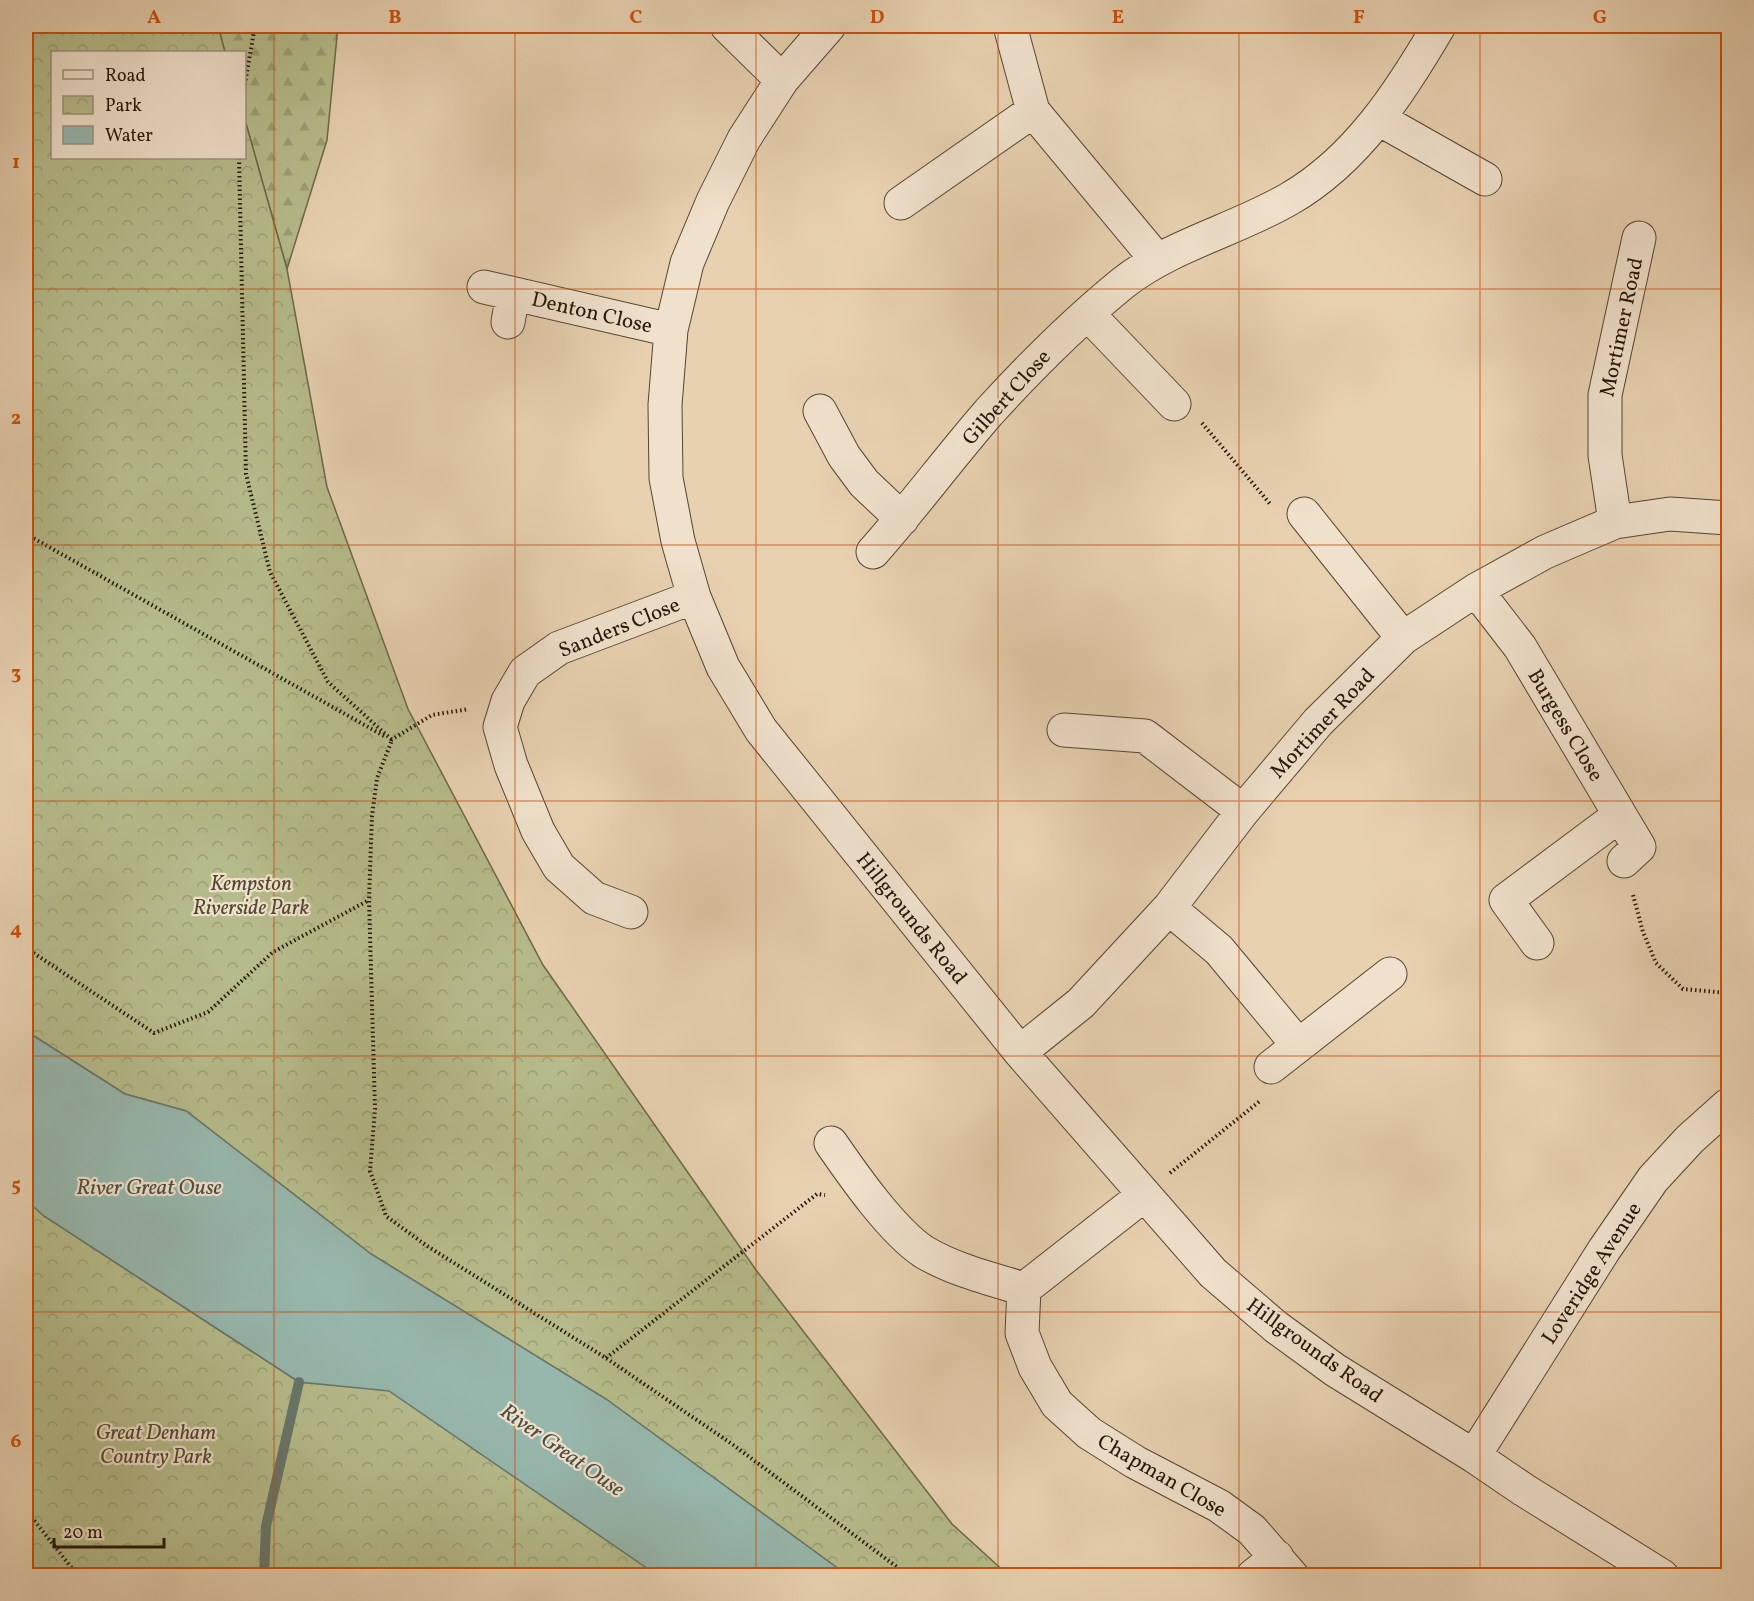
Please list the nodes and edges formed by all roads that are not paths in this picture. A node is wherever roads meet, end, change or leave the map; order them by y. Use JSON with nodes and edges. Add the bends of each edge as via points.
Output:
{"nodes":[{"id":1,"x":727,"y":26,"type":"edge"},
{"id":2,"x":829,"y":26,"type":"edge"},
{"id":3,"x":1010,"y":26,"type":"edge"},
{"id":4,"x":1439,"y":26,"type":"edge"},
{"id":5,"x":782,"y":80,"type":"junction"},
{"id":6,"x":1033,"y":111,"type":"junction"},
{"id":7,"x":1379,"y":119,"type":"junction"},
{"id":8,"x":1485,"y":179,"type":"dead end"},
{"id":9,"x":901,"y":203,"type":"dead end"},
{"id":10,"x":1639,"y":238,"type":"dead end"},
{"id":11,"x":1158,"y":260,"type":"junction"},
{"id":12,"x":502,"y":301,"type":"dead end"},
{"id":13,"x":1088,"y":314,"type":"junction"},
{"id":14,"x":671,"y":330,"type":"junction"},
{"id":15,"x":1174,"y":404,"type":"road end"},
{"id":16,"x":820,"y":411,"type":"dead end"},
{"id":17,"x":1304,"y":514,"type":"road end"},
{"id":18,"x":1728,"y":518,"type":"edge"},
{"id":19,"x":902,"y":519,"type":"junction"},
{"id":20,"x":1615,"y":522,"type":"junction"},
{"id":21,"x":873,"y":552,"type":"dead end"},
{"id":22,"x":1476,"y":590,"type":"junction"},
{"id":23,"x":694,"y":597,"type":"junction"},
{"id":24,"x":1403,"y":638,"type":"junction"},
{"id":25,"x":1064,"y":730,"type":"dead end"},
{"id":26,"x":1243,"y":811,"type":"junction"},
{"id":27,"x":1620,"y":815,"type":"junction"},
{"id":28,"x":1624,"y":861,"type":"road end"},
{"id":29,"x":1169,"y":908,"type":"junction"},
{"id":30,"x":631,"y":912,"type":"dead end"},
{"id":31,"x":1537,"y":943,"type":"dead end"},
{"id":32,"x":1390,"y":974,"type":"dead end"},
{"id":33,"x":1298,"y":1045,"type":"junction"},
{"id":34,"x":1020,"y":1052,"type":"junction"},
{"id":35,"x":1271,"y":1067,"type":"road end"},
{"id":36,"x":1728,"y":1105,"type":"edge"},
{"id":37,"x":831,"y":1143,"type":"dead end"},
{"id":38,"x":1144,"y":1195,"type":"junction"},
{"id":39,"x":1024,"y":1289,"type":"junction"},
{"id":40,"x":1474,"y":1456,"type":"junction"},
{"id":41,"x":1274,"y":1569,"type":"edge"},
{"id":42,"x":1662,"y":1575,"type":"edge"}],
"edges":[{"from":1,"to":5,"type":"street"},
{"from":2,"to":5,"type":"street","name":"Hillgrounds Road"},
{"from":3,"to":6,"type":"street"},
{"from":4,"to":7,"type":"street","name":"Gilbert Close"},
{"from":5,"to":14,"type":"street","name":"Hillgrounds Road","via":[[744,139],[713,201],[687,263]]},
{"from":6,"to":9,"type":"street"},
{"from":6,"to":11,"type":"street"},
{"from":7,"to":8,"type":"street"},
{"from":7,"to":11,"type":"street","name":"Gilbert Close","via":[[1335,165],[1290,198]]},
{"from":10,"to":20,"type":"street","name":"Mortimer Road","via":[[1605,395],[1605,455]]},
{"from":11,"to":13,"type":"street","name":"Gilbert Close","via":[[1124,282]]},
{"from":12,"to":14,"type":"street","name":"Denton Close"},
{"from":13,"to":15,"type":"street"},
{"from":13,"to":19,"type":"street","name":"Gilbert Close","via":[[1051,346],[989,413]]},
{"from":14,"to":23,"type":"street","name":"Hillgrounds Road","via":[[665,405],[666,478]]},
{"from":16,"to":19,"type":"street","via":[[864,483]]},
{"from":17,"to":24,"type":"street"},
{"from":18,"to":20,"type":"street","name":"Mortimer Road","via":[[1670,514]]},
{"from":19,"to":21,"type":"street","name":"Gilbert Close"},
{"from":20,"to":22,"type":"street","name":"Mortimer Road","via":[[1545,552]]},
{"from":22,"to":24,"type":"street","name":"Mortimer Road"},
{"from":22,"to":27,"type":"street","name":"Burgess Close","via":[[1520,648]]},
{"from":23,"to":30,"type":"street","name":"Sanders Close","via":[[559,648],[525,672],[508,701],[500,727],[538,831],[559,867],[594,898]]},
{"from":23,"to":34,"type":"street","name":"Hillgrounds Road","via":[[723,667],[761,730]]},
{"from":24,"to":26,"type":"street","name":"Mortimer Road","via":[[1318,722]]},
{"from":25,"to":26,"type":"street","via":[[1145,736]]},
{"from":26,"to":29,"type":"street","name":"Mortimer Road"},
{"from":27,"to":28,"type":"street","name":"Burgess Close","via":[[1639,847]]},
{"from":27,"to":31,"type":"street","via":[[1506,900]]},
{"from":29,"to":33,"type":"street","via":[[1219,950]]},
{"from":29,"to":34,"type":"street","name":"Mortimer Road","via":[[1081,1003]]},
{"from":32,"to":33,"type":"street"},
{"from":33,"to":35,"type":"street"},
{"from":34,"to":38,"type":"street","name":"Hillgrounds Road"},
{"from":36,"to":40,"type":"street","name":"Loveridge Avenue","via":[[1653,1179]]},
{"from":37,"to":39,"type":"street","via":[[846,1187],[924,1251],[962,1270]]},
{"from":38,"to":39,"type":"street"},
{"from":38,"to":40,"type":"street","name":"Hillgrounds Road","via":[[1214,1273],[1276,1327],[1335,1370]]},
{"from":39,"to":41,"type":"street","name":"Chapman Close","via":[[1022,1333],[1035,1367],[1057,1404],[1089,1433],[1219,1506],[1252,1530]]},
{"from":40,"to":42,"type":"street","name":"Hillgrounds Road"}]}
